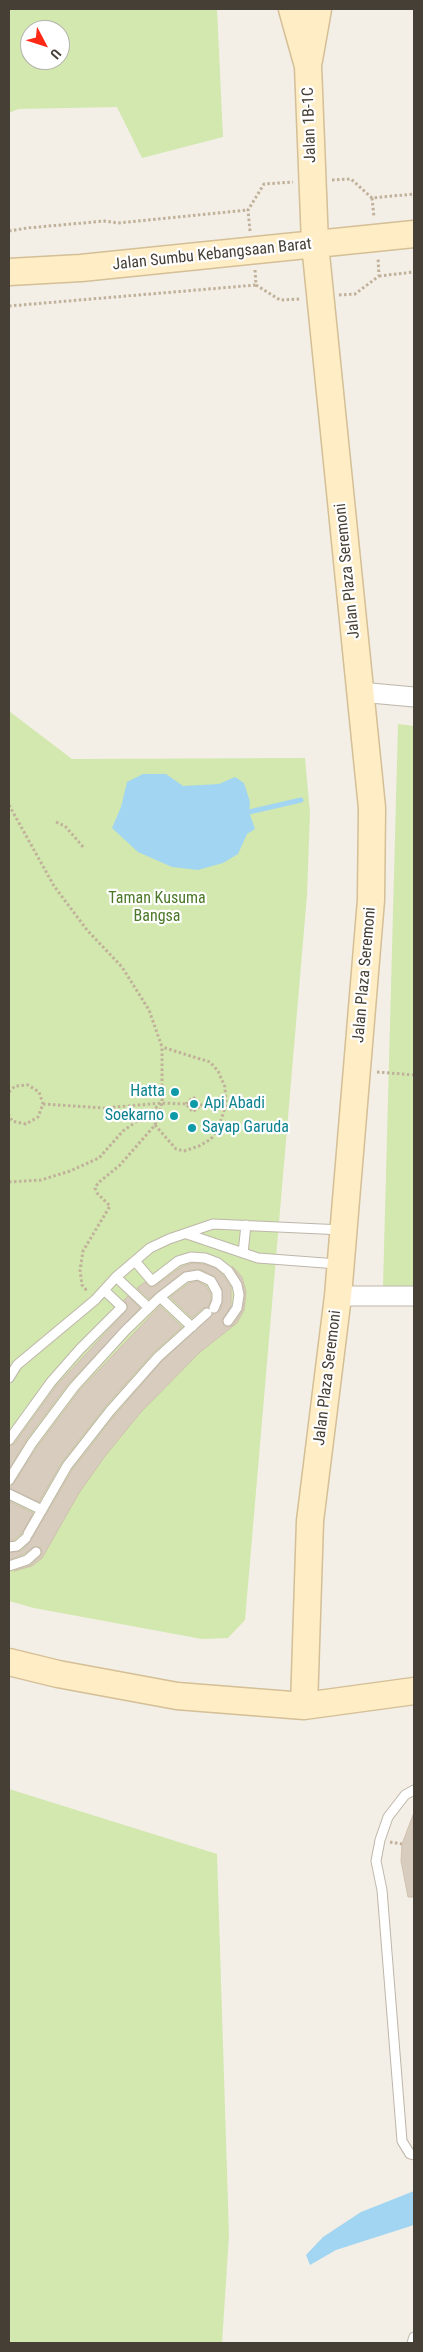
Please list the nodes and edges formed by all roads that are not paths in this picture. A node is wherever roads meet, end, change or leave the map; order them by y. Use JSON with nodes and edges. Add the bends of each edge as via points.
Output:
{"nodes":[{"id":1,"x":292,"y":9,"type":"edge"},
{"id":2,"x":318,"y":9,"type":"edge"},
{"id":3,"x":308,"y":66,"type":"junction"},
{"id":4,"x":414,"y":234,"type":"edge"},
{"id":5,"x":315,"y":244,"type":"junction"},
{"id":6,"x":9,"y":272,"type":"edge"},
{"id":7,"x":360,"y":692,"type":"junction"},
{"id":8,"x":414,"y":697,"type":"edge"},
{"id":9,"x":246,"y":1225,"type":"junction"},
{"id":10,"x":343,"y":1230,"type":"junction"},
{"id":11,"x":187,"y":1234,"type":"junction"},
{"id":12,"x":243,"y":1253,"type":"junction"},
{"id":13,"x":134,"y":1261,"type":"junction"},
{"id":14,"x":340,"y":1264,"type":"junction"},
{"id":15,"x":116,"y":1277,"type":"junction"},
{"id":16,"x":104,"y":1290,"type":"junction"},
{"id":17,"x":338,"y":1296,"type":"junction"},
{"id":18,"x":414,"y":1296,"type":"edge"},
{"id":19,"x":160,"y":1298,"type":"junction"},
{"id":20,"x":149,"y":1308,"type":"junction"},
{"id":21,"x":228,"y":1321,"type":"dead end"},
{"id":22,"x":192,"y":1327,"type":"junction"},
{"id":23,"x":9,"y":1378,"type":"edge"},
{"id":24,"x":9,"y":1440,"type":"edge"},
{"id":25,"x":9,"y":1480,"type":"edge"},
{"id":26,"x":9,"y":1494,"type":"edge"},
{"id":27,"x":42,"y":1510,"type":"junction"},
{"id":28,"x":9,"y":1547,"type":"edge"},
{"id":29,"x":36,"y":1552,"type":"dead end"},
{"id":30,"x":9,"y":1566,"type":"edge"},
{"id":31,"x":9,"y":1662,"type":"edge"},
{"id":32,"x":414,"y":1691,"type":"edge"},
{"id":33,"x":304,"y":1706,"type":"junction"},
{"id":34,"x":414,"y":1790,"type":"edge"},
{"id":35,"x":414,"y":2155,"type":"edge"},
{"id":36,"x":414,"y":2337,"type":"edge"},
{"id":37,"x":412,"y":2343,"type":"edge"}],
"edges":[{"from":1,"to":3,"type":"street","name":"Jalan 1B-1C"},
{"from":2,"to":3,"type":"street"},
{"from":3,"to":5,"type":"street","name":"Jalan 1B-1C"},
{"from":4,"to":5,"type":"street","name":"Jalan Sumbu Kebangsaan Barat"},
{"from":5,"to":6,"type":"street","name":"Jalan Sumbu Kebangsaan Barat","via":[[81,268]]},
{"from":5,"to":7,"type":"street","name":"Jalan Plaza Seremoni"},
{"from":7,"to":8,"type":"street"},
{"from":7,"to":10,"type":"street","name":"Jalan Plaza Seremoni","via":[[372,808],[371,891]]},
{"from":9,"to":10,"type":"lane"},
{"from":9,"to":11,"type":"lane","via":[[213,1224]]},
{"from":9,"to":12,"type":"lane"},
{"from":10,"to":14,"type":"street","name":"Jalan Plaza Seremoni"},
{"from":11,"to":12,"type":"lane"},
{"from":11,"to":13,"type":"lane","via":[[150,1248]]},
{"from":12,"to":14,"type":"lane","via":[[258,1258]]},
{"from":13,"to":15,"type":"lane"},
{"from":13,"to":21,"type":"lane","via":[[152,1281],[178,1260],[191,1257],[218,1262],[237,1285],[239,1295],[237,1308]]},
{"from":14,"to":17,"type":"street","name":"Jalan Plaza Seremoni"},
{"from":15,"to":16,"type":"lane"},
{"from":15,"to":20,"type":"lane"},
{"from":16,"to":23,"type":"lane","via":[[17,1365]]},
{"from":16,"to":24,"type":"lane","via":[[122,1307],[51,1382]]},
{"from":17,"to":18,"type":"street"},
{"from":17,"to":33,"type":"street","name":"Jalan Plaza Seremoni","via":[[310,1521]]},
{"from":19,"to":20,"type":"lane"},
{"from":19,"to":22,"type":"lane"},
{"from":19,"to":22,"type":"lane","via":[[186,1277],[198,1275],[211,1281],[217,1292],[217,1301],[211,1311]]},
{"from":20,"to":25,"type":"lane","via":[[74,1387]]},
{"from":22,"to":27,"type":"lane","via":[[158,1357],[110,1411],[67,1466]]},
{"from":26,"to":27,"type":"lane"},
{"from":27,"to":28,"type":"lane","via":[[27,1536],[17,1546]]},
{"from":29,"to":30,"type":"lane","via":[[27,1560]]},
{"from":31,"to":33,"type":"street","via":[[177,1696]]},
{"from":32,"to":33,"type":"street"},
{"from":34,"to":35,"type":"lane","via":[[388,1817],[376,1861],[382,1890],[402,2141]]},
{"from":36,"to":37,"type":"lane"}]}
